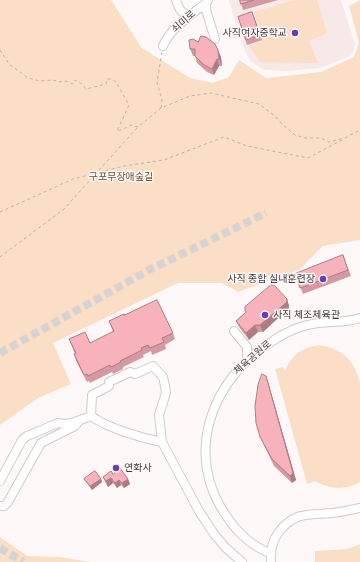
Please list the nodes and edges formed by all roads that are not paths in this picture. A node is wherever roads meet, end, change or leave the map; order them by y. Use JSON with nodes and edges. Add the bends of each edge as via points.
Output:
{"nodes":[{"id":1,"x":176,"y":0,"type":"edge"},
{"id":2,"x":207,"y":2,"type":"edge"},
{"id":3,"x":191,"y":15,"type":"junction"},
{"id":4,"x":215,"y":39,"type":"dead end"},
{"id":5,"x":163,"y":46,"type":"road end"},
{"id":6,"x":360,"y":318,"type":"edge"},
{"id":7,"x":234,"y":331,"type":"dead end"},
{"id":8,"x":247,"y":360,"type":"junction"},
{"id":9,"x":90,"y":416,"type":"junction"},
{"id":10,"x":79,"y":421,"type":"junction"},
{"id":11,"x":162,"y":442,"type":"junction"},
{"id":12,"x":0,"y":481,"type":"edge"},
{"id":13,"x":0,"y":506,"type":"edge"},
{"id":14,"x":360,"y":508,"type":"edge"},
{"id":15,"x":270,"y":553,"type":"junction"},
{"id":16,"x":242,"y":562,"type":"edge"},
{"id":17,"x":271,"y":562,"type":"edge"}],
"edges":[{"from":1,"to":3,"type":"street","via":[[181,12]]},
{"from":2,"to":3,"type":"street","name":"쇠미로"},
{"from":2,"to":4,"type":"street","via":[[206,10]]},
{"from":3,"to":5,"type":"street","name":"쇠미로","via":[[170,33]]},
{"from":6,"to":8,"type":"street","name":"체육공원로","via":[[294,329],[270,342]]},
{"from":7,"to":8,"type":"street","via":[[247,347]]},
{"from":8,"to":15,"type":"street","name":"체육공원로","via":[[227,383],[214,408],[205,450],[206,464],[216,501],[231,522],[260,550]]},
{"from":9,"to":10,"type":"street"},
{"from":9,"to":11,"type":"street","via":[[100,422]]},
{"from":9,"to":11,"type":"street","via":[[92,395],[130,372],[135,374],[153,366],[163,377],[166,386],[160,415]]},
{"from":10,"to":12,"type":"street","via":[[58,423],[27,436],[22,440]]},
{"from":10,"to":13,"type":"street","via":[[75,426],[42,443],[8,502]]},
{"from":11,"to":16,"type":"street","via":[[214,534]]},
{"from":14,"to":15,"type":"street","via":[[332,513],[309,513],[295,517],[277,535]]},
{"from":15,"to":17,"type":"street"}]}
